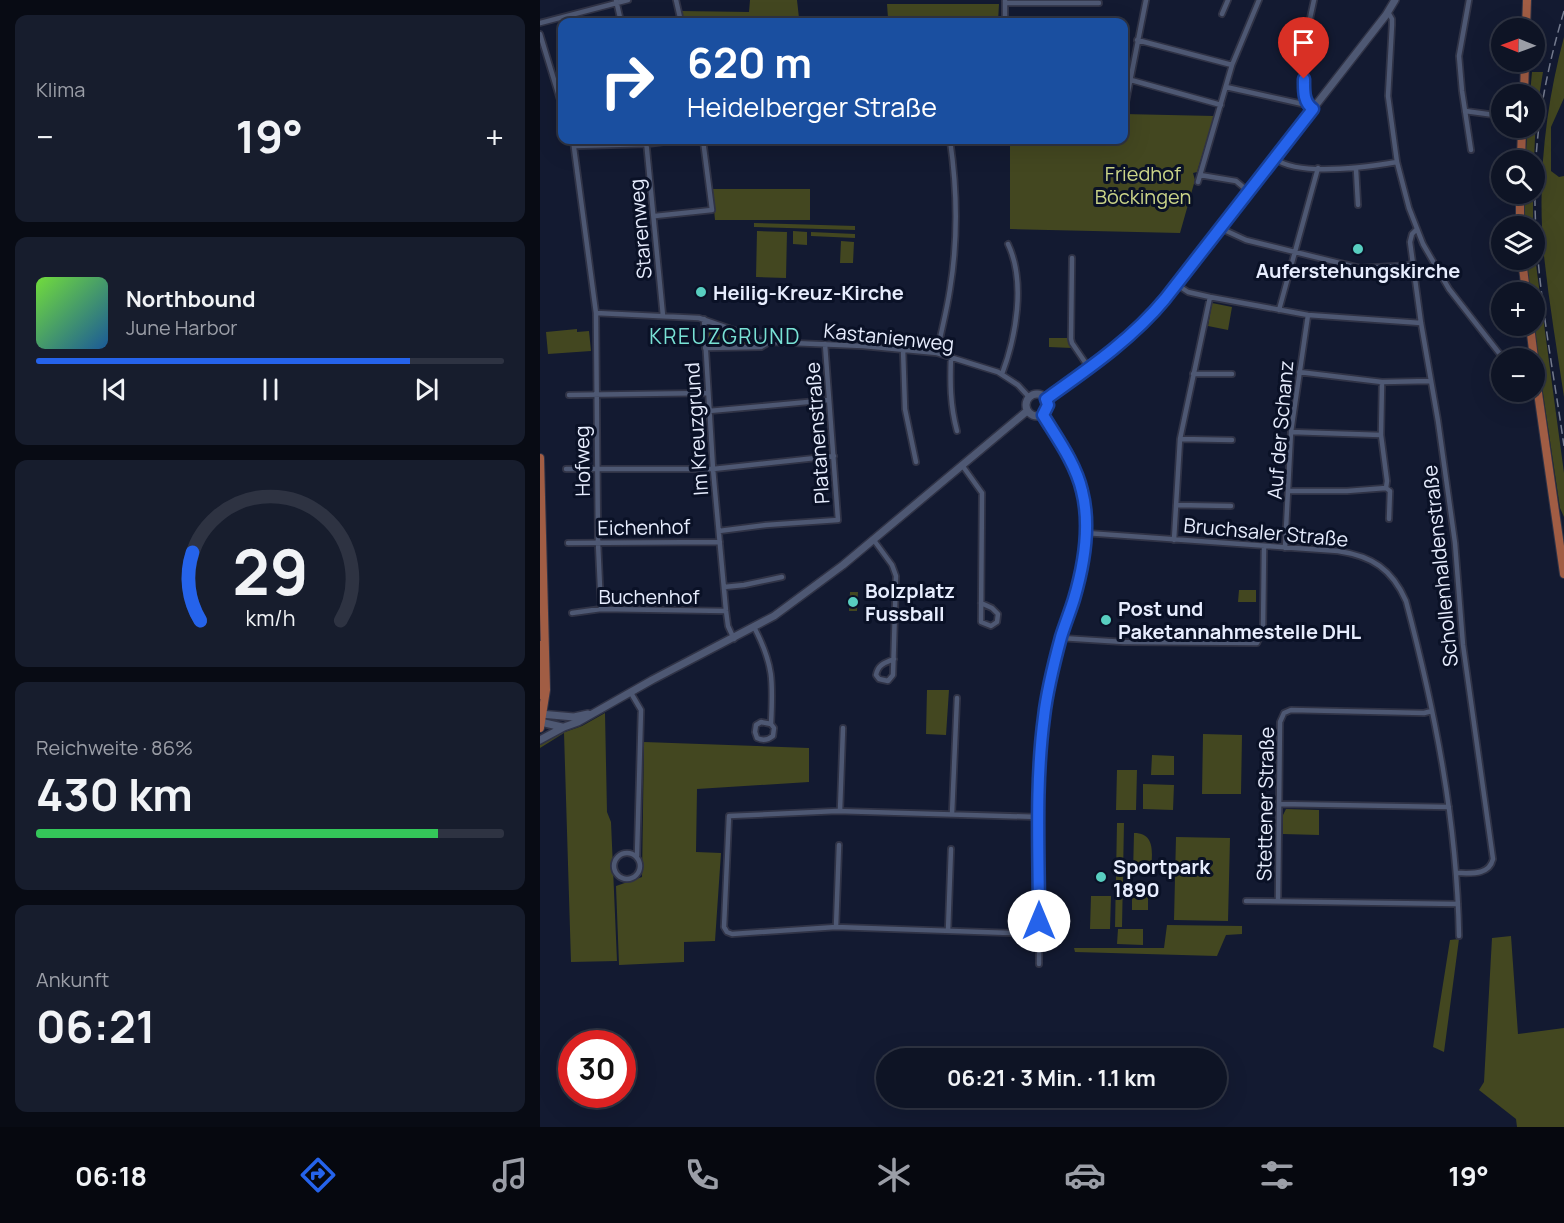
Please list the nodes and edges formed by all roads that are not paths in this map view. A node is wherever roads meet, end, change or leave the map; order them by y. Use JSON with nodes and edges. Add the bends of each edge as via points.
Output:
{"nodes":[{"id":1,"x":628,"y":0,"type":"edge"},
{"id":2,"x":676,"y":0,"type":"edge"},
{"id":3,"x":1146,"y":0,"type":"edge"},
{"id":4,"x":1228,"y":0,"type":"edge"},
{"id":5,"x":1259,"y":0,"type":"edge"},
{"id":6,"x":1314,"y":0,"type":"edge"},
{"id":7,"x":1395,"y":0,"type":"edge"},
{"id":8,"x":1469,"y":0,"type":"edge"},
{"id":9,"x":1527,"y":0,"type":"edge"},
{"id":10,"x":616,"y":2,"type":"edge"},
{"id":11,"x":1005,"y":2,"type":"edge"},
{"id":12,"x":1060,"y":2,"type":"edge"},
{"id":13,"x":1099,"y":3,"type":"dead end"},
{"id":14,"x":1388,"y":12,"type":"junction"},
{"id":15,"x":1222,"y":14,"type":"dead end"},
{"id":16,"x":558,"y":18,"type":"edge"},
{"id":17,"x":558,"y":18,"type":"edge"},
{"id":18,"x":620,"y":18,"type":"edge"},
{"id":19,"x":680,"y":18,"type":"edge"},
{"id":20,"x":1005,"y":18,"type":"edge"},
{"id":21,"x":1526,"y":18,"type":"edge"},
{"id":22,"x":540,"y":23,"type":"edge"},
{"id":23,"x":540,"y":34,"type":"edge"},
{"id":24,"x":1137,"y":40,"type":"junction"},
{"id":25,"x":1232,"y":65,"type":"junction"},
{"id":26,"x":1131,"y":80,"type":"junction"},
{"id":27,"x":1226,"y":87,"type":"junction"},
{"id":28,"x":558,"y":93,"type":"edge"},
{"id":29,"x":1128,"y":94,"type":"edge"},
{"id":30,"x":1221,"y":105,"type":"junction"},
{"id":31,"x":1310,"y":107,"type":"junction"},
{"id":32,"x":1465,"y":111,"type":"junction"},
{"id":33,"x":1491,"y":115,"type":"edge"},
{"id":34,"x":611,"y":144,"type":"edge"},
{"id":35,"x":647,"y":144,"type":"edge"},
{"id":36,"x":704,"y":144,"type":"edge"},
{"id":37,"x":950,"y":144,"type":"edge"},
{"id":38,"x":575,"y":146,"type":"joint"},
{"id":39,"x":1471,"y":150,"type":"dead end"},
{"id":40,"x":1275,"y":159,"type":"junction"},
{"id":41,"x":1397,"y":162,"type":"junction"},
{"id":42,"x":1318,"y":168,"type":"junction"},
{"id":43,"x":1356,"y":169,"type":"junction"},
{"id":44,"x":1200,"y":175,"type":"junction"},
{"id":45,"x":1198,"y":182,"type":"dead end"},
{"id":46,"x":1249,"y":192,"type":"junction"},
{"id":47,"x":1358,"y":205,"type":"dead end"},
{"id":48,"x":655,"y":216,"type":"junction"},
{"id":49,"x":1220,"y":228,"type":"junction"},
{"id":50,"x":1418,"y":229,"type":"junction"},
{"id":51,"x":1008,"y":244,"type":"dead end"},
{"id":52,"x":1294,"y":252,"type":"junction"},
{"id":53,"x":1072,"y":258,"type":"dead end"},
{"id":54,"x":1413,"y":265,"type":"junction"},
{"id":55,"x":1176,"y":285,"type":"junction"},
{"id":56,"x":1210,"y":297,"type":"junction"},
{"id":57,"x":1279,"y":310,"type":"junction"},
{"id":58,"x":596,"y":314,"type":"junction"},
{"id":59,"x":1308,"y":315,"type":"junction"},
{"id":60,"x":663,"y":316,"type":"junction"},
{"id":61,"x":704,"y":319,"type":"junction"},
{"id":62,"x":1421,"y":323,"type":"junction"},
{"id":63,"x":769,"y":342,"type":"junction"},
{"id":64,"x":825,"y":344,"type":"junction"},
{"id":65,"x":705,"y":348,"type":"junction"},
{"id":66,"x":1495,"y":348,"type":"edge"},
{"id":67,"x":903,"y":349,"type":"junction"},
{"id":68,"x":937,"y":353,"type":"junction"},
{"id":69,"x":951,"y":356,"type":"junction"},
{"id":70,"x":1089,"y":368,"type":"junction"},
{"id":71,"x":1299,"y":372,"type":"junction"},
{"id":72,"x":1002,"y":374,"type":"junction"},
{"id":73,"x":1193,"y":374,"type":"junction"},
{"id":74,"x":1232,"y":374,"type":"dead end"},
{"id":75,"x":1430,"y":381,"type":"junction"},
{"id":76,"x":1382,"y":382,"type":"junction"},
{"id":77,"x":708,"y":393,"type":"junction"},
{"id":78,"x":597,"y":394,"type":"junction"},
{"id":79,"x":569,"y":395,"type":"dead end"},
{"id":80,"x":1029,"y":397,"type":"junction"},
{"id":81,"x":1046,"y":399,"type":"junction"},
{"id":82,"x":829,"y":400,"type":"junction"},
{"id":83,"x":1538,"y":402,"type":"edge"},
{"id":84,"x":709,"y":411,"type":"junction"},
{"id":85,"x":1027,"y":411,"type":"junction"},
{"id":86,"x":1043,"y":415,"type":"junction"},
{"id":87,"x":957,"y":431,"type":"dead end"},
{"id":88,"x":1291,"y":432,"type":"junction"},
{"id":89,"x":1381,"y":435,"type":"junction"},
{"id":90,"x":1180,"y":439,"type":"junction"},
{"id":91,"x":1232,"y":440,"type":"dead end"},
{"id":92,"x":834,"y":456,"type":"junction"},
{"id":93,"x":540,"y":458,"type":"edge"},
{"id":94,"x":916,"y":462,"type":"dead end"},
{"id":95,"x":962,"y":465,"type":"junction"},
{"id":96,"x":597,"y":468,"type":"junction"},
{"id":97,"x":566,"y":469,"type":"dead end"},
{"id":98,"x":713,"y":469,"type":"junction"},
{"id":99,"x":1386,"y":488,"type":"junction"},
{"id":100,"x":1288,"y":490,"type":"junction"},
{"id":101,"x":1176,"y":505,"type":"junction"},
{"id":102,"x":1231,"y":506,"type":"dead end"},
{"id":103,"x":1389,"y":519,"type":"dead end"},
{"id":104,"x":719,"y":531,"type":"junction"},
{"id":105,"x":1086,"y":533,"type":"junction"},
{"id":106,"x":873,"y":539,"type":"junction"},
{"id":107,"x":1174,"y":540,"type":"junction"},
{"id":108,"x":720,"y":542,"type":"junction"},
{"id":109,"x":568,"y":543,"type":"dead end"},
{"id":110,"x":598,"y":543,"type":"junction"},
{"id":111,"x":1264,"y":547,"type":"junction"},
{"id":112,"x":1285,"y":548,"type":"junction"},
{"id":113,"x":1564,"y":574,"type":"edge"},
{"id":114,"x":782,"y":577,"type":"dead end"},
{"id":115,"x":724,"y":587,"type":"junction"},
{"id":116,"x":981,"y":603,"type":"junction"},
{"id":117,"x":601,"y":609,"type":"junction"},
{"id":118,"x":726,"y":611,"type":"junction"},
{"id":119,"x":572,"y":613,"type":"dead end"},
{"id":120,"x":754,"y":627,"type":"junction"},
{"id":121,"x":1061,"y":638,"type":"junction"},
{"id":122,"x":734,"y":639,"type":"junction"},
{"id":123,"x":540,"y":645,"type":"edge"},
{"id":124,"x":894,"y":659,"type":"junction"},
{"id":125,"x":631,"y":693,"type":"junction"},
{"id":126,"x":540,"y":695,"type":"edge"},
{"id":127,"x":957,"y":698,"type":"dead end"},
{"id":128,"x":1432,"y":711,"type":"junction"},
{"id":129,"x":596,"y":712,"type":"junction"},
{"id":130,"x":541,"y":720,"type":"edge"},
{"id":131,"x":771,"y":724,"type":"junction"},
{"id":132,"x":564,"y":727,"type":"junction"},
{"id":133,"x":843,"y":728,"type":"dead end"},
{"id":134,"x":540,"y":740,"type":"edge"},
{"id":135,"x":1280,"y":804,"type":"junction"},
{"id":136,"x":1449,"y":807,"type":"junction"},
{"id":137,"x":840,"y":811,"type":"junction"},
{"id":138,"x":952,"y":814,"type":"junction"},
{"id":139,"x":1039,"y":817,"type":"junction"},
{"id":140,"x":839,"y":845,"type":"dead end"},
{"id":141,"x":951,"y":849,"type":"dead end"},
{"id":142,"x":637,"y":856,"type":"junction"},
{"id":143,"x":1456,"y":873,"type":"junction"},
{"id":144,"x":1246,"y":901,"type":"dead end"},
{"id":145,"x":1278,"y":901,"type":"junction"},
{"id":146,"x":1458,"y":904,"type":"junction"},
{"id":147,"x":836,"y":927,"type":"junction"},
{"id":148,"x":948,"y":931,"type":"junction"},
{"id":149,"x":1039,"y":934,"type":"junction"},
{"id":150,"x":1459,"y":936,"type":"dead end"},
{"id":151,"x":1039,"y":964,"type":"dead end"}],
"edges":[{"from":1,"to":10,"type":"street"},
{"from":2,"to":19,"type":"street"},
{"from":3,"to":24,"type":"street"},
{"from":4,"to":15,"type":"street"},
{"from":5,"to":25,"type":"street"},
{"from":6,"to":31,"type":"street","via":[[1305,52],[1304,79]]},
{"from":7,"to":14,"type":"main road"},
{"from":8,"to":32,"type":"street","via":[[1460,56]]},
{"from":9,"to":21,"type":"main road"},
{"from":10,"to":17,"type":"street"},
{"from":10,"to":18,"type":"street"},
{"from":11,"to":12,"type":"street"},
{"from":11,"to":20,"type":"street"},
{"from":12,"to":13,"type":"street"},
{"from":14,"to":31,"type":"main road"},
{"from":14,"to":41,"type":"street","via":[[1392,26],[1388,96]]},
{"from":16,"to":22,"type":"street"},
{"from":23,"to":28,"type":"street"},
{"from":24,"to":25,"type":"street"},
{"from":24,"to":26,"type":"street"},
{"from":25,"to":27,"type":"street"},
{"from":26,"to":29,"type":"street"},
{"from":26,"to":30,"type":"street"},
{"from":27,"to":30,"type":"street"},
{"from":27,"to":31,"type":"street"},
{"from":30,"to":44,"type":"street"},
{"from":31,"to":40,"type":"main road"},
{"from":32,"to":33,"type":"street"},
{"from":32,"to":39,"type":"street"},
{"from":34,"to":38,"type":"street"},
{"from":35,"to":48,"type":"street","name":"Starenweg"},
{"from":36,"to":48,"type":"street","via":[[712,210]]},
{"from":37,"to":68,"type":"street","via":[[953,261]]},
{"from":38,"to":58,"type":"street"},
{"from":40,"to":42,"type":"street"},
{"from":40,"to":46,"type":"main road"},
{"from":41,"to":43,"type":"street"},
{"from":41,"to":50,"type":"street"},
{"from":42,"to":43,"type":"street"},
{"from":42,"to":52,"type":"street"},
{"from":43,"to":47,"type":"street"},
{"from":44,"to":45,"type":"street"},
{"from":44,"to":46,"type":"street","via":[[1236,181]]},
{"from":46,"to":49,"type":"main road"},
{"from":48,"to":60,"type":"street","name":"Starenweg"},
{"from":49,"to":52,"type":"street","via":[[1246,240]]},
{"from":49,"to":55,"type":"main road"},
{"from":50,"to":54,"type":"street","name":"Schollenhaldenstraße","via":[[1410,242]]},
{"from":50,"to":66,"type":"street","via":[[1449,289]]},
{"from":51,"to":72,"type":"street","via":[[1015,260],[1017,308]]},
{"from":52,"to":54,"type":"street","via":[[1360,268]]},
{"from":52,"to":57,"type":"street"},
{"from":53,"to":70,"type":"street","via":[[1071,339]]},
{"from":54,"to":62,"type":"street","name":"Schollenhaldenstraße"},
{"from":55,"to":56,"type":"street"},
{"from":55,"to":70,"type":"main road","via":[[1142,323]]},
{"from":56,"to":57,"type":"street"},
{"from":56,"to":73,"type":"street"},
{"from":57,"to":59,"type":"street"},
{"from":58,"to":60,"type":"street"},
{"from":58,"to":78,"type":"street","name":"Hofweg"},
{"from":59,"to":62,"type":"street"},
{"from":59,"to":71,"type":"street","name":"Auf der Schanz"},
{"from":60,"to":61,"type":"street"},
{"from":61,"to":63,"type":"street","name":"Kastanienweg"},
{"from":61,"to":65,"type":"street","name":"Im Kreuzgrund"},
{"from":62,"to":75,"type":"street","name":"Schollenhaldenstraße"},
{"from":63,"to":64,"type":"street","name":"Kastanienweg"},
{"from":63,"to":65,"type":"street","name":"Kastanienweg","via":[[761,347]]},
{"from":64,"to":67,"type":"street","name":"Kastanienweg"},
{"from":64,"to":82,"type":"street","name":"Platanenstraße"},
{"from":65,"to":77,"type":"street","name":"Im Kreuzgrund"},
{"from":67,"to":68,"type":"street","name":"Kastanienweg"},
{"from":67,"to":94,"type":"street","via":[[905,409]]},
{"from":68,"to":69,"type":"street","name":"Kastanienweg"},
{"from":69,"to":72,"type":"street","name":"Kastanienweg"},
{"from":69,"to":87,"type":"street","via":[[949,386]]},
{"from":70,"to":81,"type":"main road"},
{"from":71,"to":76,"type":"street"},
{"from":71,"to":88,"type":"street","name":"Auf der Schanz"},
{"from":72,"to":80,"type":"street","name":"Kastanienweg"},
{"from":73,"to":74,"type":"street"},
{"from":73,"to":90,"type":"street"},
{"from":75,"to":76,"type":"street"},
{"from":75,"to":143,"type":"street","name":"Schollenhaldenstraße","via":[[1455,543],[1463,645],[1493,859],[1487,870]]},
{"from":76,"to":89,"type":"street"},
{"from":77,"to":78,"type":"street"},
{"from":77,"to":84,"type":"street","name":"Im Kreuzgrund"},
{"from":78,"to":79,"type":"street"},
{"from":78,"to":96,"type":"street","name":"Hofweg"},
{"from":80,"to":81,"type":"main road","via":[[1038,394]]},
{"from":80,"to":85,"type":"main road"},
{"from":81,"to":86,"type":"main road","via":[[1048,405]]},
{"from":82,"to":84,"type":"street"},
{"from":82,"to":92,"type":"street","name":"Platanenstraße"},
{"from":83,"to":113,"type":"main road"},
{"from":84,"to":98,"type":"street","name":"Im Kreuzgrund"},
{"from":85,"to":86,"type":"main road","via":[[1038,417]]},
{"from":85,"to":95,"type":"main road"},
{"from":86,"to":105,"type":"street","via":[[1079,480]]},
{"from":88,"to":89,"type":"street"},
{"from":88,"to":100,"type":"street","name":"Auf der Schanz"},
{"from":89,"to":99,"type":"street"},
{"from":90,"to":91,"type":"street"},
{"from":90,"to":101,"type":"street"},
{"from":92,"to":98,"type":"street"},
{"from":92,"to":104,"type":"street","name":"Platanenstraße","via":[[838,520]]},
{"from":93,"to":130,"type":"main road","via":[[546,646]]},
{"from":95,"to":106,"type":"main road"},
{"from":95,"to":116,"type":"street","via":[[982,493]]},
{"from":96,"to":97,"type":"street"},
{"from":96,"to":98,"type":"street"},
{"from":96,"to":110,"type":"street","name":"Hofweg"},
{"from":98,"to":104,"type":"street","name":"Im Kreuzgrund"},
{"from":99,"to":100,"type":"street"},
{"from":99,"to":103,"type":"street","via":[[1390,491]]},
{"from":100,"to":112,"type":"street","name":"Auf der Schanz"},
{"from":101,"to":102,"type":"street"},
{"from":101,"to":107,"type":"street"},
{"from":104,"to":108,"type":"street","name":"Im Kreuzgrund"},
{"from":105,"to":107,"type":"street","name":"Bruchsaler Straße"},
{"from":105,"to":121,"type":"street","via":[[1075,597]]},
{"from":106,"to":120,"type":"main road","via":[[810,591]]},
{"from":106,"to":124,"type":"street","via":[[896,576]]},
{"from":107,"to":111,"type":"street","name":"Bruchsaler Straße"},
{"from":108,"to":110,"type":"street","name":"Eichenhof"},
{"from":108,"to":115,"type":"street","name":"Im Kreuzgrund"},
{"from":109,"to":110,"type":"street","name":"Eichenhof"},
{"from":110,"to":117,"type":"street","name":"Hofweg"},
{"from":111,"to":112,"type":"street","name":"Bruchsaler Straße"},
{"from":111,"to":121,"type":"street","via":[[1263,630],[1257,643]]},
{"from":112,"to":128,"type":"street","name":"Bruchsaler Straße","via":[[1355,554],[1376,562],[1398,584],[1406,601]]},
{"from":114,"to":115,"type":"street"},
{"from":115,"to":118,"type":"street","name":"Im Kreuzgrund"},
{"from":116,"to":116,"type":"street","via":[[981,622],[991,626],[997,622],[998,614]]},
{"from":117,"to":118,"type":"street","name":"Buchenhof"},
{"from":117,"to":119,"type":"street","name":"Buchenhof"},
{"from":118,"to":122,"type":"street","name":"Im Kreuzgrund"},
{"from":120,"to":122,"type":"main road"},
{"from":120,"to":131,"type":"street","via":[[771,665]]},
{"from":121,"to":139,"type":"street","via":[[1044,718]]},
{"from":122,"to":125,"type":"main road"},
{"from":123,"to":126,"type":"main road"},
{"from":124,"to":124,"type":"street","via":[[892,678],[879,679],[877,669]]},
{"from":125,"to":129,"type":"main road"},
{"from":125,"to":142,"type":"street","via":[[641,710]]},
{"from":127,"to":138,"type":"street"},
{"from":128,"to":135,"type":"street","name":"Stettener Straße","via":[[1287,711],[1280,722]]},
{"from":128,"to":136,"type":"street","name":"Bruchsaler Straße"},
{"from":129,"to":130,"type":"main road"},
{"from":129,"to":132,"type":"main road"},
{"from":130,"to":132,"type":"main road"},
{"from":131,"to":131,"type":"street","via":[[774,736],[757,738],[756,725]]},
{"from":132,"to":134,"type":"main road"},
{"from":133,"to":137,"type":"street"},
{"from":135,"to":136,"type":"street"},
{"from":135,"to":145,"type":"street","name":"Stettener Straße"},
{"from":136,"to":143,"type":"street","name":"Bruchsaler Straße"},
{"from":137,"to":138,"type":"street"},
{"from":137,"to":147,"type":"street","via":[[729,816],[724,923],[727,932],[732,933]]},
{"from":138,"to":139,"type":"street"},
{"from":139,"to":149,"type":"street"},
{"from":140,"to":147,"type":"street"},
{"from":141,"to":148,"type":"street"},
{"from":142,"to":142,"type":"street","via":[[640,868],[635,877],[621,879],[615,874],[619,854]]},
{"from":143,"to":146,"type":"street","name":"Bruchsaler Straße"},
{"from":144,"to":145,"type":"street"},
{"from":145,"to":146,"type":"street"},
{"from":146,"to":150,"type":"street","name":"Bruchsaler Straße"},
{"from":147,"to":148,"type":"street"},
{"from":148,"to":149,"type":"street"},
{"from":149,"to":151,"type":"street"}]}
